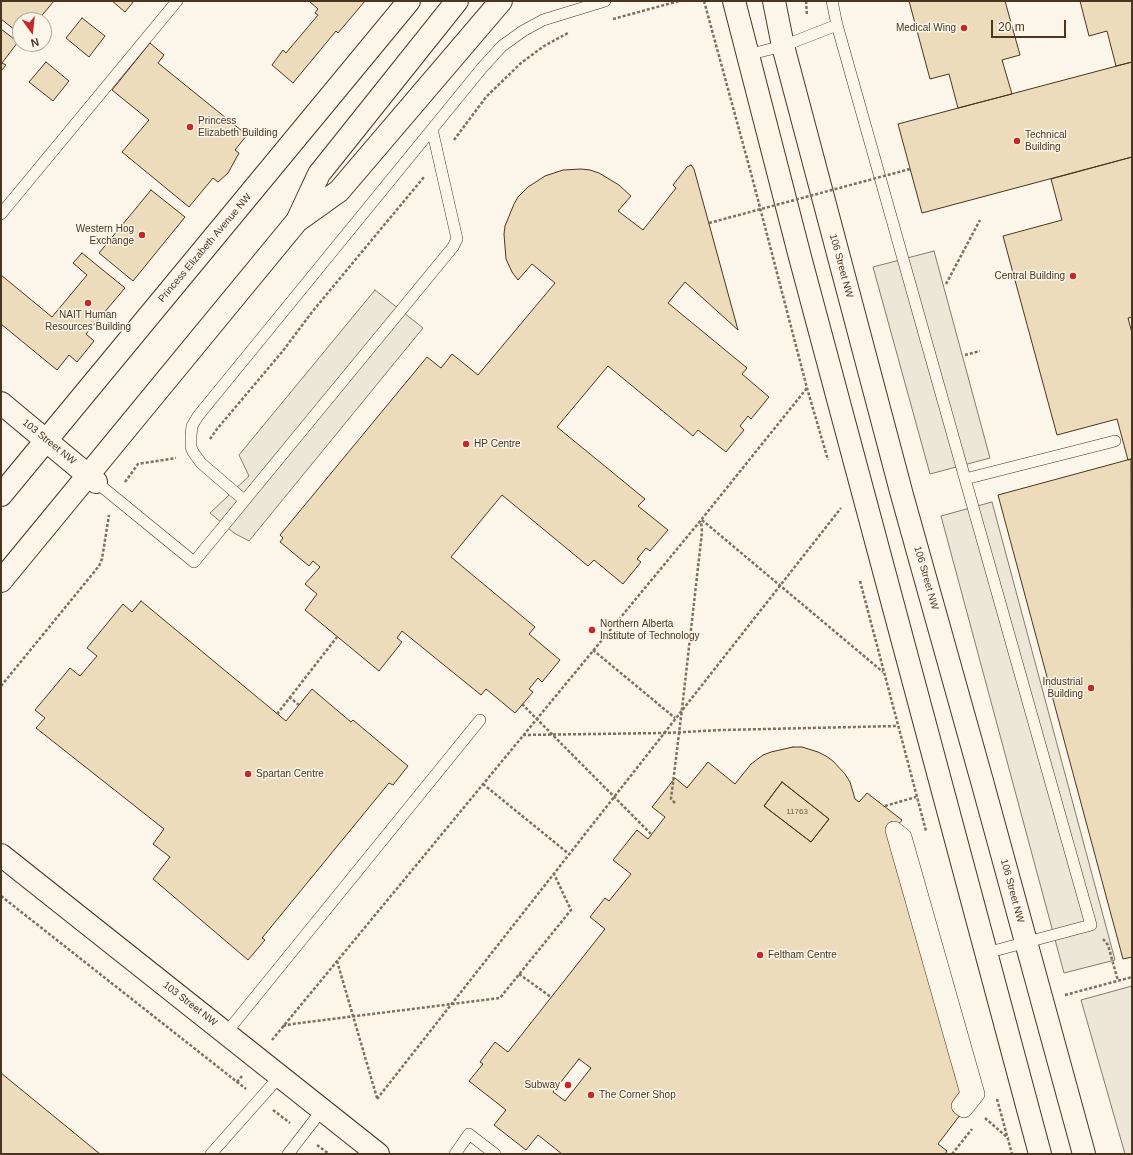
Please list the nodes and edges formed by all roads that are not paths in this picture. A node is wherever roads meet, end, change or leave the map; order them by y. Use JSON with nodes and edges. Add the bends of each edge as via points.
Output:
{"nodes":[{"id":1,"x":177,"y":1,"type":"edge"},
{"id":2,"x":409,"y":1,"type":"edge"},
{"id":3,"x":457,"y":1,"type":"edge"},
{"id":4,"x":502,"y":1,"type":"edge"},
{"id":5,"x":605,"y":1,"type":"edge"},
{"id":6,"x":734,"y":1,"type":"edge"},
{"id":7,"x":774,"y":1,"type":"edge"},
{"id":8,"x":832,"y":1,"type":"edge"},
{"id":9,"x":837,"y":25,"type":"junction"},
{"id":10,"x":783,"y":46,"type":"junction"},
{"id":11,"x":747,"y":55,"type":"junction"},
{"id":12,"x":432,"y":129,"type":"junction"},
{"id":13,"x":1,"y":214,"type":"edge"},
{"id":14,"x":297,"y":221,"type":"junction"},
{"id":15,"x":1,"y":403,"type":"edge"},
{"id":16,"x":46,"y":440,"type":"junction"},
{"id":17,"x":1115,"y":441,"type":"dead end"},
{"id":18,"x":92,"y":478,"type":"junction"},
{"id":19,"x":965,"y":480,"type":"junction"},
{"id":20,"x":1,"y":494,"type":"edge"},
{"id":21,"x":244,"y":500,"type":"junction"},
{"id":22,"x":1,"y":581,"type":"edge"},
{"id":23,"x":480,"y":720,"type":"dead end"},
{"id":24,"x":1,"y":855,"type":"edge"},
{"id":25,"x":1027,"y":943,"type":"junction"},
{"id":26,"x":986,"y":953,"type":"junction"},
{"id":27,"x":226,"y":1033,"type":"junction"},
{"id":28,"x":280,"y":1076,"type":"junction"},
{"id":29,"x":970,"y":1102,"type":"joint"},
{"id":30,"x":322,"y":1110,"type":"junction"},
{"id":31,"x":211,"y":1154,"type":"edge"},
{"id":32,"x":288,"y":1154,"type":"edge"},
{"id":33,"x":378,"y":1154,"type":"edge"},
{"id":34,"x":455,"y":1154,"type":"edge"},
{"id":35,"x":495,"y":1154,"type":"edge"},
{"id":36,"x":1040,"y":1154,"type":"edge"},
{"id":37,"x":1084,"y":1154,"type":"edge"}],
"edges":[{"from":1,"to":13,"type":"lane"},
{"from":2,"to":16,"type":"main road","name":"Princess Elizabeth Avenue NW"},
{"from":3,"to":14,"type":"main road","via":[[319,174]]},
{"from":4,"to":14,"type":"main road","via":[[339,191]]},
{"from":5,"to":12,"type":"lane","via":[[543,20],[502,46]]},
{"from":6,"to":11,"type":"main road"},
{"from":7,"to":10,"type":"main road","name":"106 Street NW"},
{"from":8,"to":9,"type":"lane"},
{"from":9,"to":10,"type":"lane"},
{"from":9,"to":19,"type":"lane"},
{"from":10,"to":11,"type":"lane"},
{"from":10,"to":25,"type":"main road","name":"106 Street NW","via":[[898,480]]},
{"from":11,"to":26,"type":"main road"},
{"from":12,"to":21,"type":"lane","via":[[457,239]]},
{"from":12,"to":21,"type":"lane","via":[[192,426],[193,452],[201,463]]},
{"from":14,"to":18,"type":"main road"},
{"from":15,"to":16,"type":"main road","name":"103 Street NW"},
{"from":16,"to":18,"type":"main road","name":"103 Street NW"},
{"from":16,"to":20,"type":"main road","name":"Princess Elizabeth Avenue NW"},
{"from":17,"to":19,"type":"lane"},
{"from":18,"to":21,"type":"lane","via":[[194,562]]},
{"from":18,"to":22,"type":"main road"},
{"from":19,"to":25,"type":"lane","via":[[1091,925]]},
{"from":23,"to":27,"type":"lane"},
{"from":24,"to":27,"type":"main road","name":"103 Street NW"},
{"from":25,"to":26,"type":"lane"},
{"from":25,"to":37,"type":"main road","name":"106 Street NW"},
{"from":26,"to":36,"type":"main road"},
{"from":27,"to":28,"type":"main road","name":"103 Street NW"},
{"from":28,"to":30,"type":"main road","name":"103 Street NW"},
{"from":28,"to":31,"type":"lane"},
{"from":29,"to":29,"type":"street","via":[[964,1109],[960,1106],[969,1094],[894,830],[903,837],[976,1094]]},
{"from":30,"to":32,"type":"lane"},
{"from":30,"to":33,"type":"main road","name":"103 Street NW"},
{"from":34,"to":35,"type":"lane","via":[[469,1134]]}]}
